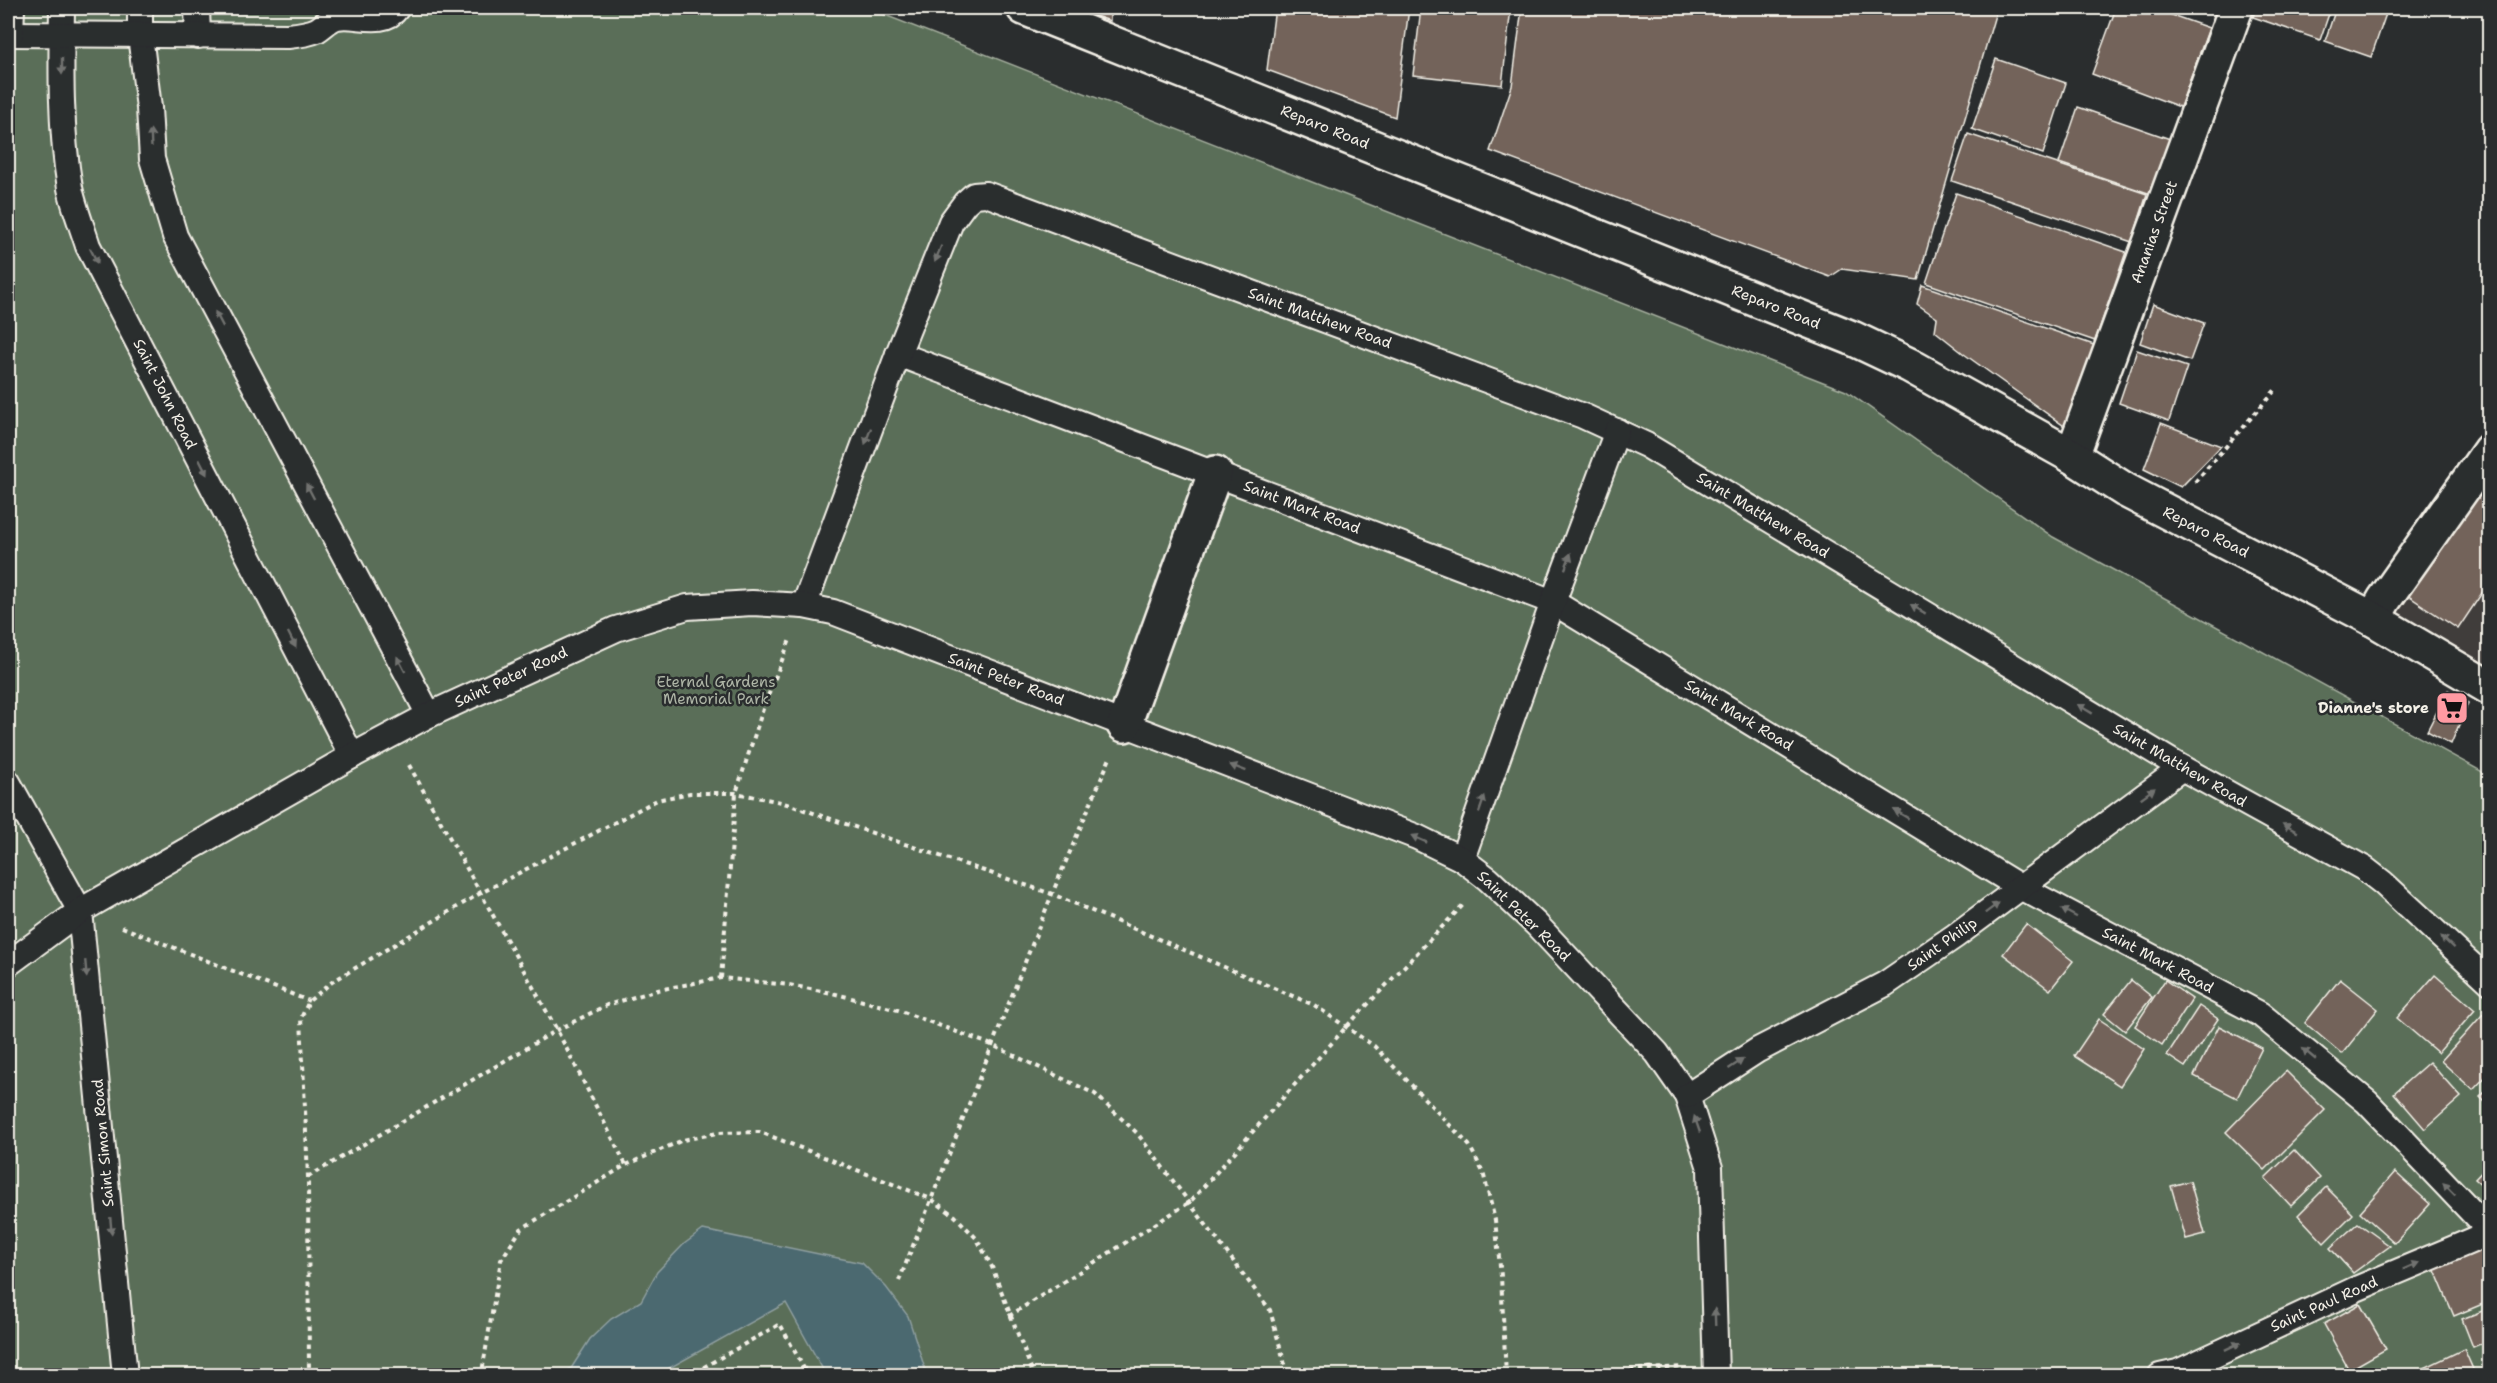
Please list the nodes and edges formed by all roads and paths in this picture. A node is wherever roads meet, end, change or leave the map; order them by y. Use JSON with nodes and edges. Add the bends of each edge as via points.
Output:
{"nodes":[{"id":1,"x":12,"y":8,"type":"edge"},
{"id":2,"x":63,"y":8,"type":"edge"},
{"id":3,"x":140,"y":8,"type":"edge"},
{"id":4,"x":197,"y":8,"type":"edge"},
{"id":5,"x":396,"y":8,"type":"edge"},
{"id":6,"x":1024,"y":8,"type":"edge"},
{"id":7,"x":2236,"y":8,"type":"edge"},
{"id":8,"x":9,"y":34,"type":"edge"},
{"id":9,"x":62,"y":34,"type":"junction"},
{"id":10,"x":140,"y":35,"type":"junction"},
{"id":11,"x":198,"y":36,"type":"junction"},
{"id":12,"x":898,"y":354,"type":"junction"},
{"id":13,"x":2277,"y":388,"type":"dead end"},
{"id":14,"x":1617,"y":431,"type":"junction"},
{"id":15,"x":2490,"y":450,"type":"edge"},
{"id":16,"x":2072,"y":456,"type":"junction"},
{"id":17,"x":1215,"y":473,"type":"junction"},
{"id":18,"x":2169,"y":513,"type":"junction"},
{"id":19,"x":1553,"y":602,"type":"junction"},
{"id":20,"x":804,"y":606,"type":"junction"},
{"id":21,"x":2373,"y":619,"type":"junction"},
{"id":22,"x":2490,"y":688,"type":"edge"},
{"id":23,"x":429,"y":715,"type":"junction"},
{"id":24,"x":1124,"y":725,"type":"junction"},
{"id":25,"x":392,"y":735,"type":"junction"},
{"id":26,"x":352,"y":756,"type":"junction"},
{"id":27,"x":2182,"y":768,"type":"junction"},
{"id":28,"x":8,"y":782,"type":"edge"},
{"id":29,"x":736,"y":793,"type":"junction"},
{"id":30,"x":1462,"y":859,"type":"junction"},
{"id":31,"x":1488,"y":879,"type":"junction"},
{"id":32,"x":2020,"y":887,"type":"junction"},
{"id":33,"x":479,"y":894,"type":"junction"},
{"id":34,"x":1052,"y":894,"type":"junction"},
{"id":35,"x":80,"y":911,"type":"junction"},
{"id":36,"x":8,"y":964,"type":"edge"},
{"id":37,"x":721,"y":978,"type":"junction"},
{"id":38,"x":2490,"y":982,"type":"edge"},
{"id":39,"x":309,"y":1000,"type":"junction"},
{"id":40,"x":1347,"y":1026,"type":"junction"},
{"id":41,"x":557,"y":1030,"type":"junction"},
{"id":42,"x":992,"y":1045,"type":"junction"},
{"id":43,"x":1687,"y":1096,"type":"junction"},
{"id":44,"x":626,"y":1166,"type":"junction"},
{"id":45,"x":308,"y":1177,"type":"junction"},
{"id":46,"x":931,"y":1199,"type":"junction"},
{"id":47,"x":1190,"y":1202,"type":"junction"},
{"id":48,"x":2490,"y":1232,"type":"edge"},
{"id":49,"x":900,"y":1281,"type":"dead end"},
{"id":50,"x":1009,"y":1316,"type":"junction"},
{"id":51,"x":1686,"y":1367,"type":"dead end"},
{"id":52,"x":125,"y":1376,"type":"edge"},
{"id":53,"x":309,"y":1376,"type":"edge"},
{"id":54,"x":479,"y":1376,"type":"edge"},
{"id":55,"x":688,"y":1376,"type":"edge"},
{"id":56,"x":808,"y":1376,"type":"edge"},
{"id":57,"x":1034,"y":1376,"type":"edge"},
{"id":58,"x":1288,"y":1376,"type":"edge"},
{"id":59,"x":1506,"y":1376,"type":"edge"},
{"id":60,"x":1531,"y":1376,"type":"edge"},
{"id":61,"x":1716,"y":1376,"type":"edge"},
{"id":62,"x":2160,"y":1376,"type":"edge"}],
"edges":[{"from":1,"to":8,"type":"lane"},
{"from":2,"to":9,"type":"lane","name":"Saint John Road"},
{"from":3,"to":10,"type":"lane"},
{"from":4,"to":11,"type":"lane"},
{"from":5,"to":11,"type":"lane","via":[[376,18],[338,17],[304,34]]},
{"from":6,"to":16,"type":"street","name":"Reparo Road","via":[[1852,338],[1909,365]]},
{"from":7,"to":16,"type":"street","name":"Ananias Street"},
{"from":8,"to":9,"type":"lane"},
{"from":9,"to":10,"type":"lane"},
{"from":9,"to":26,"type":"lane","name":"Saint John Road","one_way":true,"via":[[66,156],[71,190],[88,246]]},
{"from":10,"to":11,"type":"lane"},
{"from":23,"to":10,"type":"lane","one_way":true,"via":[[176,236],[152,159]]},
{"from":14,"to":12,"type":"lane","name":"Saint Matthew Road","one_way":true,"via":[[986,194],[974,195],[951,222]]},
{"from":12,"to":17,"type":"lane","name":"Saint Mark Road"},
{"from":12,"to":20,"type":"lane","one_way":true},
{"from":13,"to":18,"type":"path"},
{"from":19,"to":14,"type":"lane","one_way":true},
{"from":27,"to":14,"type":"lane","name":"Saint Matthew Road","one_way":true},
{"from":15,"to":21,"type":"street"},
{"from":16,"to":18,"type":"street","name":"Reparo Road"},
{"from":17,"to":19,"type":"lane","name":"Saint Mark Road"},
{"from":17,"to":24,"type":"street"},
{"from":18,"to":21,"type":"street","name":"Reparo Road"},
{"from":30,"to":19,"type":"lane","one_way":true},
{"from":32,"to":19,"type":"lane","name":"Saint Mark Road","one_way":true},
{"from":20,"to":23,"type":"lane","name":"Saint Peter Road","via":[[752,603],[687,607],[616,629]]},
{"from":20,"to":24,"type":"lane","name":"Saint Peter Road","via":[[833,612]]},
{"from":20,"to":29,"type":"path","via":[[763,709]]},
{"from":21,"to":22,"type":"street","name":"Reparo Road"},
{"from":23,"to":25,"type":"lane","name":"Saint Peter Road"},
{"from":30,"to":24,"type":"lane","name":"Saint Peter Road","one_way":true,"via":[[1417,837]]},
{"from":24,"to":34,"type":"path"},
{"from":25,"to":26,"type":"lane","name":"Saint Peter Road"},
{"from":25,"to":33,"type":"path"},
{"from":26,"to":35,"type":"lane","name":"Saint Peter Road"},
{"from":32,"to":27,"type":"lane","name":"Saint Philip","one_way":true},
{"from":38,"to":27,"type":"lane","name":"Saint Matthew Road","one_way":true,"via":[[2365,869]]},
{"from":28,"to":35,"type":"lane"},
{"from":29,"to":33,"type":"path","via":[[690,793],[657,800]]},
{"from":29,"to":34,"type":"path","via":[[781,802]]},
{"from":29,"to":37,"type":"path"},
{"from":30,"to":31,"type":"lane","name":"Saint Peter Road"},
{"from":31,"to":40,"type":"path"},
{"from":31,"to":43,"type":"lane","name":"Saint Peter Road","via":[[1536,924],[1657,1053]]},
{"from":43,"to":32,"type":"lane","name":"Saint Philip","one_way":true,"via":[[1758,1050],[1886,984]]},
{"from":48,"to":32,"type":"lane","name":"Saint Mark Road","one_way":true,"via":[[2367,1102],[2260,1014]]},
{"from":33,"to":39,"type":"path","via":[[332,982]]},
{"from":33,"to":41,"type":"path"},
{"from":34,"to":40,"type":"path","via":[[1314,1005]]},
{"from":34,"to":42,"type":"path"},
{"from":35,"to":36,"type":"lane","name":"Saint Peter Road"},
{"from":35,"to":39,"type":"path"},
{"from":35,"to":52,"type":"lane","name":"Saint Simon Road","one_way":true},
{"from":37,"to":41,"type":"path","via":[[607,1005]]},
{"from":37,"to":42,"type":"path","via":[[832,993],[898,1010]]},
{"from":39,"to":45,"type":"path","via":[[302,1018]]},
{"from":40,"to":47,"type":"path"},
{"from":40,"to":59,"type":"path","via":[[1374,1046],[1469,1145],[1484,1172],[1495,1220]]},
{"from":41,"to":44,"type":"path"},
{"from":41,"to":45,"type":"path"},
{"from":42,"to":46,"type":"path"},
{"from":42,"to":47,"type":"path","via":[[1095,1094],[1137,1133]]},
{"from":61,"to":43,"type":"lane","name":"Saint Peter Road","one_way":true,"via":[[1710,1168]]},
{"from":44,"to":46,"type":"path","via":[[683,1140],[717,1133],[760,1132]]},
{"from":44,"to":54,"type":"path","via":[[521,1229],[511,1243],[501,1260]]},
{"from":45,"to":53,"type":"path"},
{"from":46,"to":49,"type":"path"},
{"from":46,"to":50,"type":"path","via":[[977,1239],[992,1267]]},
{"from":47,"to":50,"type":"path"},
{"from":47,"to":58,"type":"path","via":[[1270,1310]]},
{"from":62,"to":48,"type":"lane","name":"Saint Paul Road","one_way":true,"via":[[2178,1372]]},
{"from":50,"to":57,"type":"path"},
{"from":51,"to":60,"type":"path"},
{"from":55,"to":56,"type":"path","via":[[780,1324]]}]}
